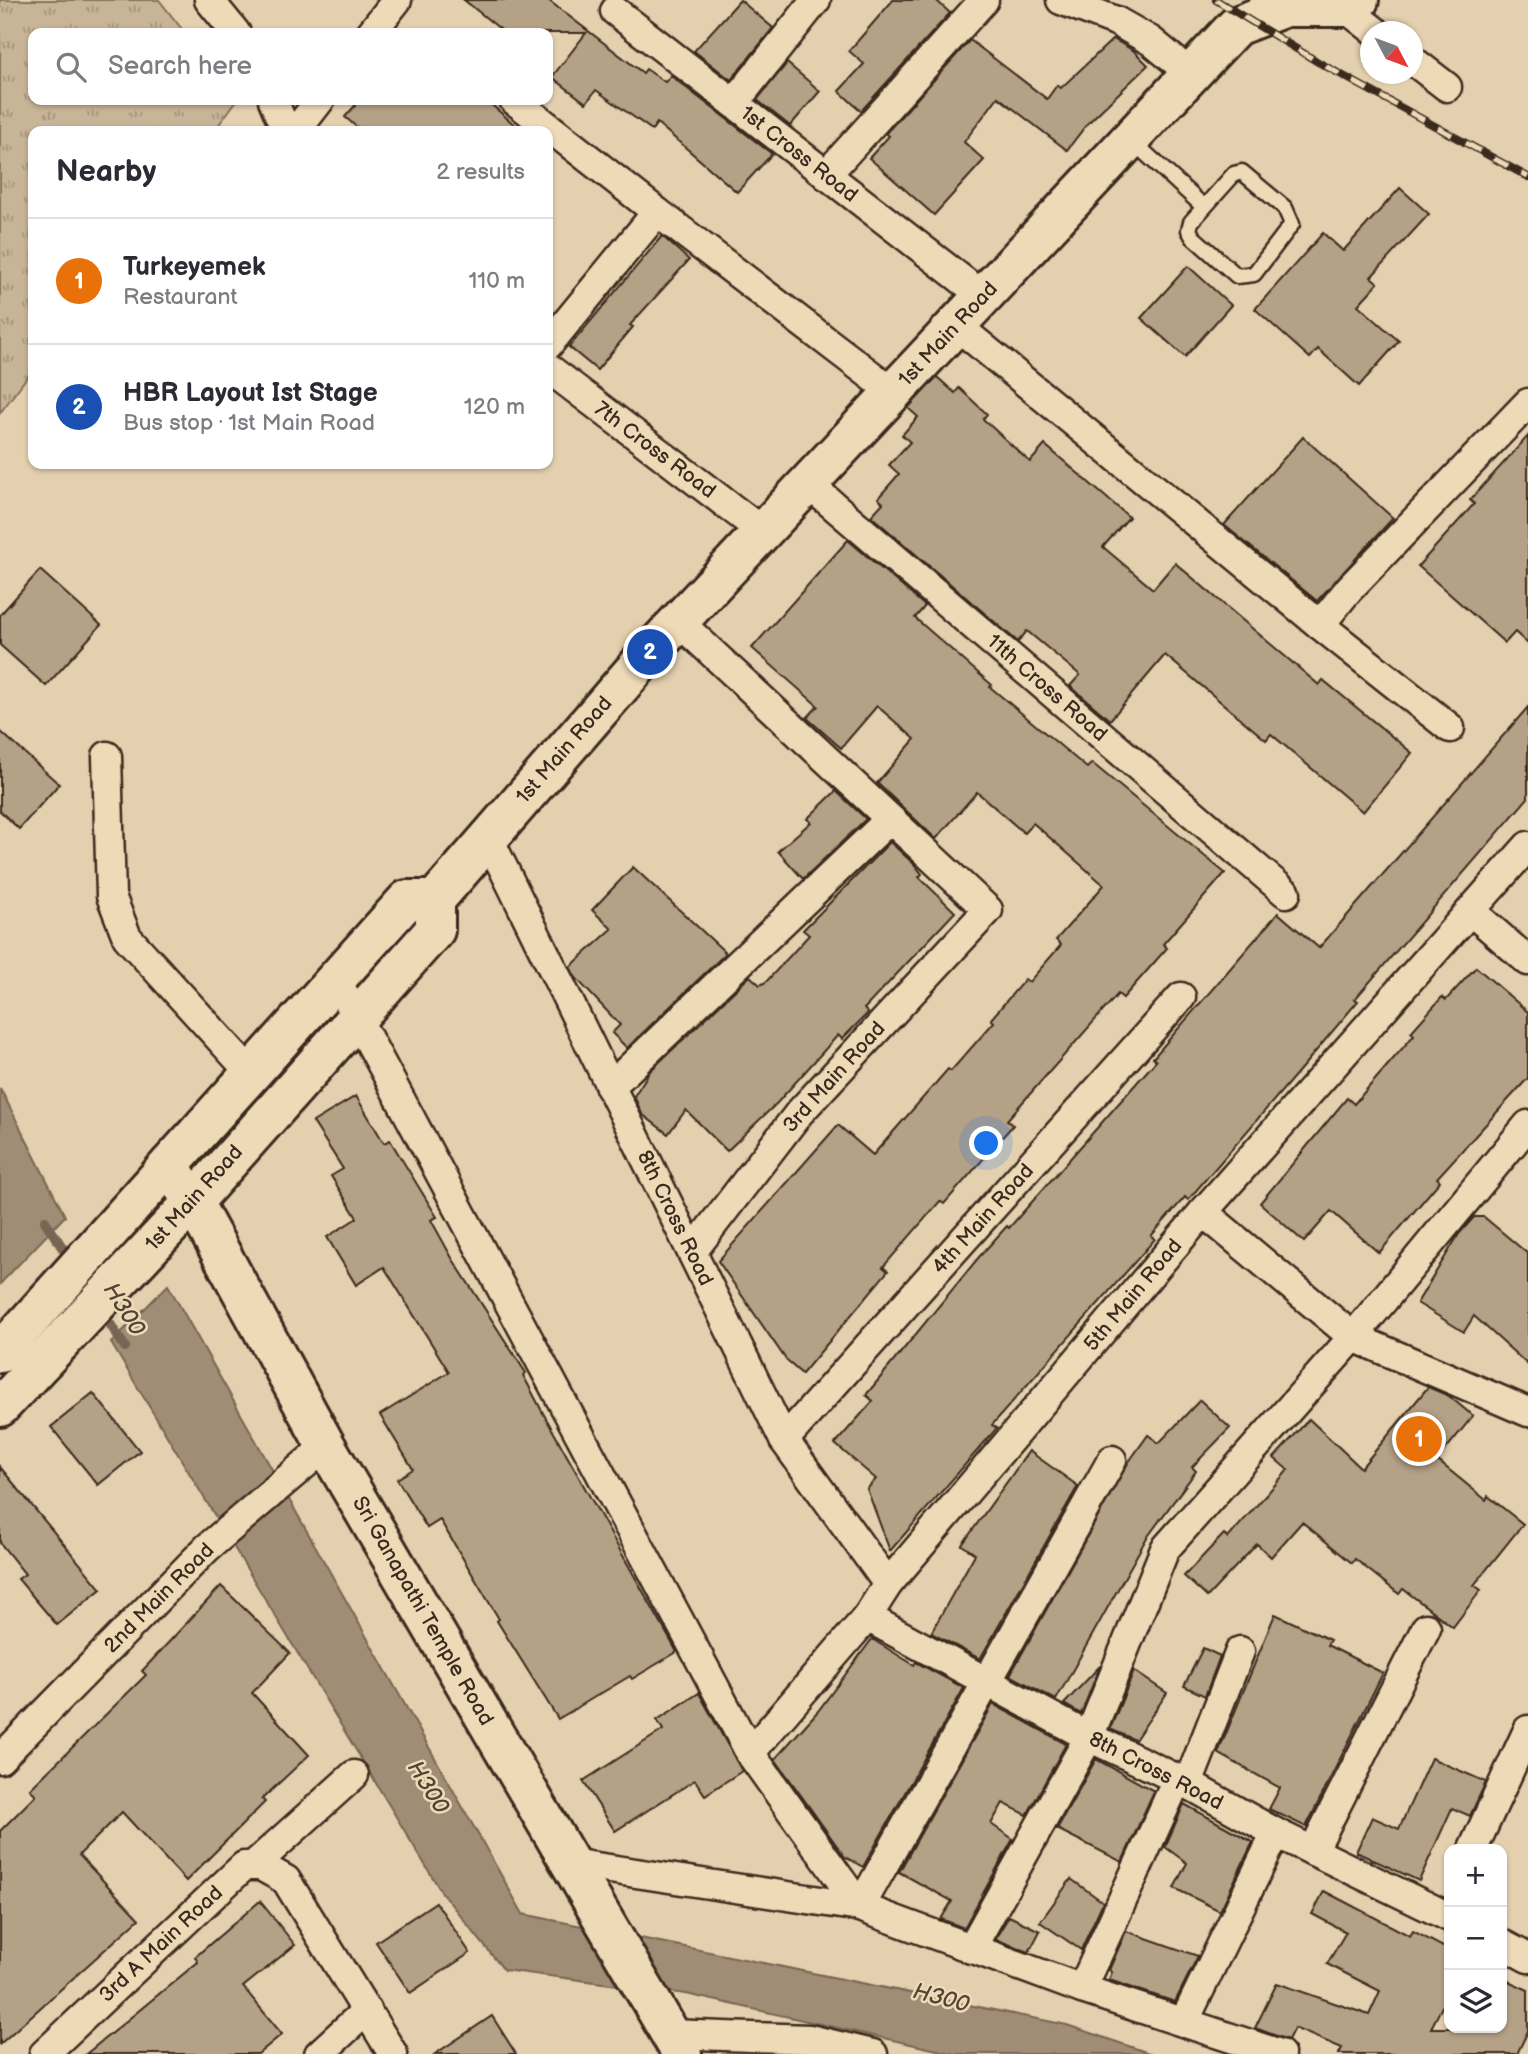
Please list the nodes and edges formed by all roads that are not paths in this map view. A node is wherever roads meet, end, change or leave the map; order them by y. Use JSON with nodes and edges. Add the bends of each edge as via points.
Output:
{"nodes":[{"id":1,"x":397,"y":0,"type":"edge"},
{"id":2,"x":816,"y":0,"type":"edge"},
{"id":3,"x":984,"y":0,"type":"edge"},
{"id":4,"x":1061,"y":0,"type":"edge"},
{"id":5,"x":212,"y":1,"type":"edge"},
{"id":6,"x":1346,"y":2,"type":"edge"},
{"id":7,"x":615,"y":4,"type":"edge"},
{"id":8,"x":1365,"y":21,"type":"edge"},
{"id":9,"x":232,"y":28,"type":"edge"},
{"id":10,"x":376,"y":28,"type":"edge"},
{"id":11,"x":1423,"y":68,"type":"edge"},
{"id":12,"x":1191,"y":74,"type":"junction"},
{"id":13,"x":1447,"y":87,"type":"dead end"},
{"id":14,"x":734,"y":103,"type":"junction"},
{"id":15,"x":276,"y":105,"type":"edge"},
{"id":16,"x":316,"y":105,"type":"edge"},
{"id":17,"x":520,"y":105,"type":"edge"},
{"id":18,"x":284,"y":126,"type":"edge"},
{"id":19,"x":300,"y":126,"type":"edge"},
{"id":20,"x":547,"y":126,"type":"edge"},
{"id":21,"x":553,"y":131,"type":"edge"},
{"id":22,"x":1130,"y":139,"type":"junction"},
{"id":23,"x":826,"y":175,"type":"junction"},
{"id":24,"x":1204,"y":207,"type":"junction"},
{"id":25,"x":657,"y":212,"type":"junction"},
{"id":26,"x":984,"y":296,"type":"junction"},
{"id":27,"x":956,"y":325,"type":"junction"},
{"id":28,"x":553,"y":339,"type":"edge"},
{"id":29,"x":553,"y":372,"type":"edge"},
{"id":30,"x":893,"y":392,"type":"junction"},
{"id":31,"x":1528,"y":403,"type":"edge"},
{"id":32,"x":807,"y":483,"type":"junction"},
{"id":33,"x":763,"y":532,"type":"junction"},
{"id":34,"x":680,"y":622,"type":"junction"},
{"id":35,"x":1320,"y":625,"type":"junction"},
{"id":36,"x":1450,"y":728,"type":"dead end"},
{"id":37,"x":107,"y":756,"type":"dead end"},
{"id":38,"x":890,"y":819,"type":"junction"},
{"id":39,"x":488,"y":837,"type":"junction"},
{"id":40,"x":1528,"y":846,"type":"edge"},
{"id":41,"x":1286,"y":893,"type":"dead end"},
{"id":42,"x":435,"y":900,"type":"junction"},
{"id":43,"x":1472,"y":912,"type":"junction"},
{"id":44,"x":1528,"y":961,"type":"edge"},
{"id":45,"x":336,"y":979,"type":"junction"},
{"id":46,"x":1181,"y":997,"type":"dead end"},
{"id":47,"x":357,"y":1015,"type":"junction"},
{"id":48,"x":251,"y":1073,"type":"junction"},
{"id":49,"x":610,"y":1087,"type":"junction"},
{"id":50,"x":1528,"y":1125,"type":"edge"},
{"id":51,"x":169,"y":1165,"type":"junction"},
{"id":52,"x":193,"y":1202,"type":"junction"},
{"id":53,"x":1203,"y":1212,"type":"junction"},
{"id":54,"x":692,"y":1252,"type":"junction"},
{"id":55,"x":1353,"y":1337,"type":"junction"},
{"id":56,"x":0,"y":1353,"type":"edge"},
{"id":57,"x":0,"y":1407,"type":"edge"},
{"id":58,"x":1528,"y":1412,"type":"edge"},
{"id":59,"x":784,"y":1440,"type":"junction"},
{"id":60,"x":326,"y":1446,"type":"junction"},
{"id":61,"x":1112,"y":1461,"type":"dead end"},
{"id":62,"x":888,"y":1584,"type":"junction"},
{"id":63,"x":867,"y":1617,"type":"junction"},
{"id":64,"x":1426,"y":1629,"type":"dead end"},
{"id":65,"x":1240,"y":1651,"type":"dead end"},
{"id":66,"x":985,"y":1680,"type":"junction"},
{"id":67,"x":1528,"y":1730,"type":"edge"},
{"id":68,"x":1088,"y":1737,"type":"junction"},
{"id":69,"x":750,"y":1753,"type":"junction"},
{"id":70,"x":0,"y":1759,"type":"edge"},
{"id":71,"x":354,"y":1775,"type":"dead end"},
{"id":72,"x":1183,"y":1782,"type":"junction"},
{"id":73,"x":1276,"y":1833,"type":"junction"},
{"id":74,"x":1475,"y":1844,"type":"edge"},
{"id":75,"x":1313,"y":1852,"type":"junction"},
{"id":76,"x":570,"y":1863,"type":"junction"},
{"id":77,"x":254,"y":1865,"type":"junction"},
{"id":78,"x":860,"y":1907,"type":"junction"},
{"id":79,"x":1444,"y":1910,"type":"edge"},
{"id":80,"x":1507,"y":1947,"type":"edge"},
{"id":81,"x":971,"y":1949,"type":"junction"},
{"id":82,"x":1528,"y":1958,"type":"edge"},
{"id":83,"x":1082,"y":1989,"type":"junction"},
{"id":84,"x":367,"y":2010,"type":"junction"},
{"id":85,"x":1184,"y":2022,"type":"junction"},
{"id":86,"x":669,"y":2034,"type":"edge"},
{"id":87,"x":44,"y":2054,"type":"edge"},
{"id":88,"x":319,"y":2054,"type":"edge"},
{"id":89,"x":393,"y":2054,"type":"edge"},
{"id":90,"x":873,"y":2054,"type":"edge"},
{"id":91,"x":1280,"y":2054,"type":"edge"}],
"edges":[{"from":1,"to":10,"type":"street"},
{"from":2,"to":14,"type":"street"},
{"from":3,"to":23,"type":"street"},
{"from":4,"to":12,"type":"street","via":[[1116,21],[1151,41]]},
{"from":5,"to":9,"type":"street"},
{"from":6,"to":8,"type":"street"},
{"from":6,"to":12,"type":"street","name":"1st Main Road","via":[[1285,7],[1236,26]]},
{"from":7,"to":14,"type":"street","name":"1st Cross Road"},
{"from":11,"to":13,"type":"street"},
{"from":12,"to":22,"type":"street","name":"1st Main Road"},
{"from":14,"to":23,"type":"street","name":"1st Cross Road"},
{"from":15,"to":18,"type":"street"},
{"from":16,"to":19,"type":"street"},
{"from":17,"to":20,"type":"street"},
{"from":21,"to":25,"type":"street"},
{"from":22,"to":24,"type":"lane"},
{"from":22,"to":26,"type":"street","name":"1st Main Road"},
{"from":23,"to":26,"type":"street","name":"1st Cross Road"},
{"from":24,"to":24,"type":"lane","via":[[1234,174],[1242,172],[1285,208],[1292,224],[1254,275],[1237,276],[1192,237],[1191,222]]},
{"from":25,"to":28,"type":"street"},
{"from":25,"to":30,"type":"street"},
{"from":26,"to":27,"type":"street","name":"1st Main Road"},
{"from":27,"to":30,"type":"street","name":"1st Main Road"},
{"from":27,"to":35,"type":"street"},
{"from":29,"to":33,"type":"street","name":"7th Cross Road"},
{"from":30,"to":32,"type":"street","name":"1st Main Road"},
{"from":31,"to":35,"type":"street"},
{"from":32,"to":33,"type":"street","name":"1st Main Road"},
{"from":32,"to":41,"type":"street","name":"11th Cross Road"},
{"from":33,"to":34,"type":"street","name":"1st Main Road"},
{"from":34,"to":38,"type":"street"},
{"from":34,"to":39,"type":"street","name":"1st Main Road"},
{"from":35,"to":36,"type":"street"},
{"from":37,"to":48,"type":"street","via":[[111,896],[117,918],[127,937]]},
{"from":38,"to":49,"type":"street"},
{"from":38,"to":54,"type":"street","name":"3rd Main Road","via":[[988,910],[799,1113]]},
{"from":39,"to":42,"type":"street","name":"1st Main Road"},
{"from":39,"to":49,"type":"street","name":"8th Cross Road"},
{"from":40,"to":43,"type":"street","name":"5th Main Road"},
{"from":42,"to":45,"type":"street","via":[[407,900]]},
{"from":42,"to":47,"type":"street","name":"1st Main Road","via":[[435,929]]},
{"from":43,"to":44,"type":"street"},
{"from":43,"to":53,"type":"street","name":"5th Main Road"},
{"from":45,"to":47,"type":"street"},
{"from":45,"to":48,"type":"street"},
{"from":46,"to":59,"type":"street","name":"4th Main Road"},
{"from":47,"to":52,"type":"street","name":"1st Main Road"},
{"from":47,"to":69,"type":"street"},
{"from":48,"to":51,"type":"street"},
{"from":49,"to":54,"type":"street","name":"8th Cross Road"},
{"from":50,"to":55,"type":"street"},
{"from":51,"to":52,"type":"street","name":"Sri Ganapathi Temple Road"},
{"from":51,"to":56,"type":"street"},
{"from":52,"to":57,"type":"street","name":"1st Main Road"},
{"from":52,"to":60,"type":"street","name":"Sri Ganapathi Temple Road"},
{"from":53,"to":55,"type":"street"},
{"from":53,"to":62,"type":"street","name":"5th Main Road"},
{"from":54,"to":59,"type":"street","name":"8th Cross Road"},
{"from":55,"to":58,"type":"street"},
{"from":55,"to":68,"type":"street","via":[[1165,1549]]},
{"from":59,"to":62,"type":"street","name":"8th Cross Road"},
{"from":60,"to":70,"type":"street","name":"2nd Main Road","via":[[207,1548]]},
{"from":60,"to":76,"type":"street","name":"Sri Ganapathi Temple Road"},
{"from":61,"to":66,"type":"street"},
{"from":62,"to":63,"type":"street","name":"5th Main Road"},
{"from":63,"to":66,"type":"street","name":"8th Cross Road"},
{"from":63,"to":69,"type":"street","name":"5th Main Road"},
{"from":64,"to":75,"type":"street"},
{"from":65,"to":72,"type":"street"},
{"from":66,"to":68,"type":"street","name":"8th Cross Road"},
{"from":66,"to":78,"type":"street"},
{"from":67,"to":74,"type":"street"},
{"from":68,"to":72,"type":"street","name":"8th Cross Road"},
{"from":68,"to":81,"type":"street"},
{"from":69,"to":78,"type":"street"},
{"from":71,"to":77,"type":"street","name":"3rd A Main Road"},
{"from":72,"to":73,"type":"street","name":"8th Cross Road"},
{"from":72,"to":83,"type":"street"},
{"from":73,"to":75,"type":"street","name":"8th Cross Road"},
{"from":73,"to":85,"type":"street"},
{"from":75,"to":79,"type":"street","name":"8th Cross Road"},
{"from":76,"to":78,"type":"street"},
{"from":76,"to":86,"type":"street","name":"Sri Ganapathi Temple Road"},
{"from":77,"to":84,"type":"street","via":[[286,1880]]},
{"from":77,"to":87,"type":"street","name":"3rd A Main Road","via":[[244,1866]]},
{"from":78,"to":81,"type":"street"},
{"from":80,"to":82,"type":"street"},
{"from":81,"to":83,"type":"street"},
{"from":83,"to":85,"type":"street"},
{"from":84,"to":88,"type":"street"},
{"from":84,"to":89,"type":"street"},
{"from":85,"to":91,"type":"street"},
{"from":86,"to":90,"type":"street","via":[[810,2039]]}]}
